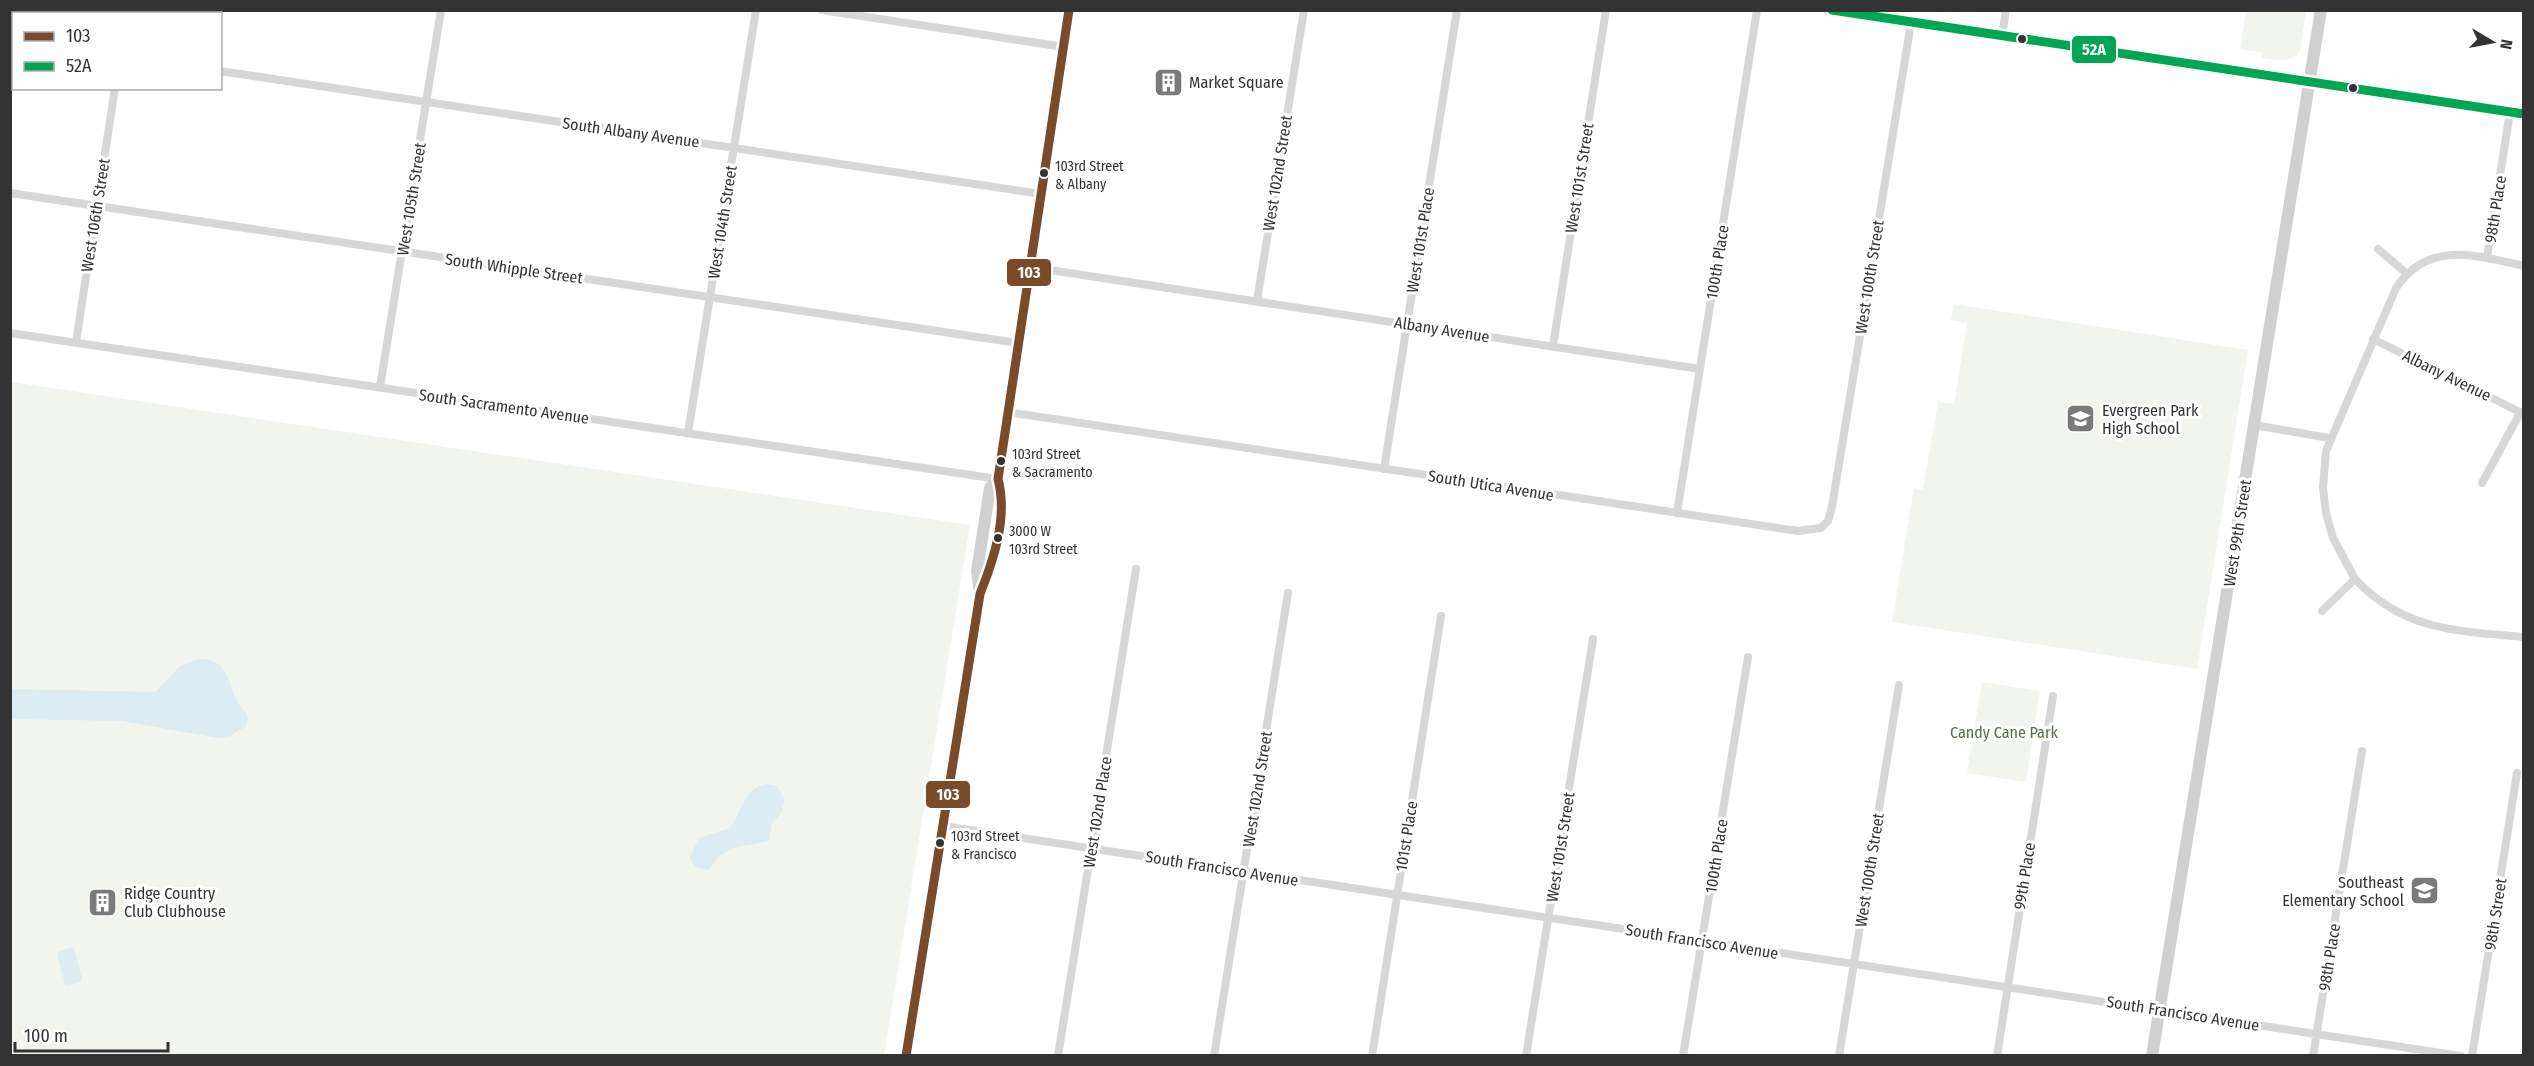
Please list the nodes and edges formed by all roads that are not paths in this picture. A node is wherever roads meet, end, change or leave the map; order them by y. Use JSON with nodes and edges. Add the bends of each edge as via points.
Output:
{"nodes":[{"id":1,"x":441,"y":10,"type":"edge"},
{"id":2,"x":756,"y":10,"type":"edge"},
{"id":3,"x":822,"y":10,"type":"edge"},
{"id":4,"x":1069,"y":10,"type":"edge"},
{"id":5,"x":1304,"y":10,"type":"edge"},
{"id":6,"x":1456,"y":10,"type":"edge"},
{"id":7,"x":1606,"y":10,"type":"edge"},
{"id":8,"x":1757,"y":10,"type":"edge"},
{"id":9,"x":1829,"y":10,"type":"edge"},
{"id":10,"x":2006,"y":10,"type":"edge"},
{"id":11,"x":2321,"y":10,"type":"edge"},
{"id":12,"x":1911,"y":23,"type":"junction"},
{"id":13,"x":2002,"y":36,"type":"junction"},
{"id":14,"x":1064,"y":47,"type":"junction"},
{"id":15,"x":222,"y":71,"type":"edge"},
{"id":16,"x":2311,"y":82,"type":"junction"},
{"id":17,"x":115,"y":90,"type":"edge"},
{"id":18,"x":426,"y":102,"type":"junction"},
{"id":19,"x":2510,"y":112,"type":"junction"},
{"id":20,"x":2523,"y":114,"type":"edge"},
{"id":21,"x":734,"y":146,"type":"junction"},
{"id":22,"x":10,"y":193,"type":"edge"},
{"id":23,"x":1041,"y":194,"type":"junction"},
{"id":24,"x":97,"y":206,"type":"junction"},
{"id":25,"x":2378,"y":249,"type":"dead end"},
{"id":26,"x":402,"y":251,"type":"junction"},
{"id":27,"x":2487,"y":257,"type":"junction"},
{"id":28,"x":2523,"y":266,"type":"edge"},
{"id":29,"x":1030,"y":267,"type":"junction"},
{"id":30,"x":2406,"y":273,"type":"junction"},
{"id":31,"x":710,"y":297,"type":"junction"},
{"id":32,"x":1257,"y":301,"type":"junction"},
{"id":33,"x":1407,"y":324,"type":"junction"},
{"id":34,"x":10,"y":333,"type":"edge"},
{"id":35,"x":2373,"y":339,"type":"junction"},
{"id":36,"x":75,"y":342,"type":"junction"},
{"id":37,"x":1018,"y":343,"type":"junction"},
{"id":38,"x":1553,"y":346,"type":"junction"},
{"id":39,"x":1700,"y":369,"type":"junction"},
{"id":40,"x":380,"y":387,"type":"junction"},
{"id":41,"x":1008,"y":412,"type":"junction"},
{"id":42,"x":2522,"y":414,"type":"edge"},
{"id":43,"x":2254,"y":425,"type":"junction"},
{"id":44,"x":688,"y":433,"type":"junction"},
{"id":45,"x":2329,"y":438,"type":"junction"},
{"id":46,"x":1384,"y":469,"type":"junction"},
{"id":47,"x":998,"y":478,"type":"junction"},
{"id":48,"x":2482,"y":483,"type":"dead end"},
{"id":49,"x":1677,"y":513,"type":"junction"},
{"id":50,"x":1821,"y":528,"type":"joint"},
{"id":51,"x":1136,"y":569,"type":"dead end"},
{"id":52,"x":2355,"y":579,"type":"junction"},
{"id":53,"x":1288,"y":593,"type":"dead end"},
{"id":54,"x":2322,"y":611,"type":"dead end"},
{"id":55,"x":1441,"y":616,"type":"dead end"},
{"id":56,"x":2523,"y":637,"type":"edge"},
{"id":57,"x":1593,"y":639,"type":"dead end"},
{"id":58,"x":1748,"y":657,"type":"dead end"},
{"id":59,"x":1899,"y":684,"type":"dead end"},
{"id":60,"x":2053,"y":696,"type":"dead end"},
{"id":61,"x":2362,"y":751,"type":"dead end"},
{"id":62,"x":2517,"y":773,"type":"dead end"},
{"id":63,"x":943,"y":826,"type":"junction"},
{"id":64,"x":1091,"y":848,"type":"junction"},
{"id":65,"x":1243,"y":871,"type":"junction"},
{"id":66,"x":1397,"y":895,"type":"junction"},
{"id":67,"x":1548,"y":918,"type":"junction"},
{"id":68,"x":1702,"y":941,"type":"junction"},
{"id":69,"x":1854,"y":964,"type":"junction"},
{"id":70,"x":2007,"y":987,"type":"junction"},
{"id":71,"x":2160,"y":1010,"type":"junction"},
{"id":72,"x":2316,"y":1034,"type":"junction"},
{"id":73,"x":906,"y":1056,"type":"edge"},
{"id":74,"x":1058,"y":1056,"type":"edge"},
{"id":75,"x":1214,"y":1056,"type":"edge"},
{"id":76,"x":1372,"y":1056,"type":"edge"},
{"id":77,"x":1526,"y":1056,"type":"edge"},
{"id":78,"x":1683,"y":1056,"type":"edge"},
{"id":79,"x":1839,"y":1056,"type":"edge"},
{"id":80,"x":1997,"y":1056,"type":"edge"},
{"id":81,"x":2152,"y":1056,"type":"edge"},
{"id":82,"x":2313,"y":1056,"type":"edge"},
{"id":83,"x":2461,"y":1056,"type":"edge"},
{"id":84,"x":2472,"y":1056,"type":"edge"}],
"edges":[{"from":1,"to":18,"type":"street","name":"West 105th Street"},
{"from":2,"to":21,"type":"street","name":"West 104th Street"},
{"from":3,"to":14,"type":"street"},
{"from":4,"to":14,"type":"main road"},
{"from":5,"to":32,"type":"street","name":"West 102nd Street"},
{"from":6,"to":33,"type":"street","name":"West 101st Place"},
{"from":7,"to":38,"type":"street","name":"West 101st Street"},
{"from":8,"to":39,"type":"street","name":"100th Place"},
{"from":9,"to":12,"type":"main road"},
{"from":10,"to":13,"type":"street"},
{"from":11,"to":16,"type":"main road","name":"West 99th Street"},
{"from":12,"to":13,"type":"main road"},
{"from":12,"to":50,"type":"street","name":"West 100th Street","via":[[1832,507]]},
{"from":13,"to":16,"type":"main road"},
{"from":14,"to":23,"type":"main road"},
{"from":15,"to":18,"type":"street","name":"South Albany Avenue"},
{"from":16,"to":19,"type":"main road"},
{"from":16,"to":43,"type":"main road","name":"West 99th Street"},
{"from":17,"to":24,"type":"street","name":"West 106th Street"},
{"from":18,"to":21,"type":"street","name":"South Albany Avenue"},
{"from":18,"to":26,"type":"street","name":"West 105th Street"},
{"from":19,"to":20,"type":"main road"},
{"from":19,"to":27,"type":"street","name":"98th Place"},
{"from":21,"to":23,"type":"street","name":"South Albany Avenue"},
{"from":21,"to":31,"type":"street","name":"West 104th Street"},
{"from":22,"to":24,"type":"street","name":"South Whipple Street"},
{"from":23,"to":29,"type":"main road"},
{"from":24,"to":26,"type":"street","name":"South Whipple Street"},
{"from":24,"to":36,"type":"street","name":"West 106th Street"},
{"from":25,"to":30,"type":"street"},
{"from":26,"to":31,"type":"street","name":"South Whipple Street"},
{"from":26,"to":40,"type":"street","name":"West 105th Street"},
{"from":27,"to":28,"type":"street"},
{"from":27,"to":30,"type":"street","name":"98th Place","via":[[2451,254],[2420,263]]},
{"from":29,"to":32,"type":"street","name":"Albany Avenue"},
{"from":29,"to":37,"type":"main road"},
{"from":30,"to":35,"type":"street"},
{"from":31,"to":37,"type":"street","name":"South Whipple Street"},
{"from":31,"to":44,"type":"street","name":"West 104th Street"},
{"from":32,"to":33,"type":"street","name":"Albany Avenue"},
{"from":33,"to":38,"type":"street","name":"Albany Avenue"},
{"from":33,"to":46,"type":"street","name":"West 101st Place"},
{"from":34,"to":36,"type":"street","name":"South Sacramento Avenue"},
{"from":35,"to":42,"type":"street","name":"Albany Avenue"},
{"from":35,"to":45,"type":"street"},
{"from":36,"to":40,"type":"street","name":"South Sacramento Avenue"},
{"from":37,"to":41,"type":"main road"},
{"from":38,"to":39,"type":"street","name":"Albany Avenue"},
{"from":39,"to":49,"type":"street","name":"100th Place"},
{"from":40,"to":44,"type":"street","name":"South Sacramento Avenue"},
{"from":41,"to":46,"type":"street","name":"South Utica Avenue"},
{"from":41,"to":47,"type":"main road"},
{"from":42,"to":48,"type":"street","name":"Albany Avenue"},
{"from":43,"to":45,"type":"street"},
{"from":43,"to":71,"type":"main road","name":"West 99th Street"},
{"from":44,"to":47,"type":"street","name":"South Sacramento Avenue"},
{"from":45,"to":52,"type":"street","via":[[2323,469],[2326,513],[2333,538]]},
{"from":46,"to":49,"type":"street","name":"South Utica Avenue"},
{"from":47,"to":63,"type":"main road","via":[[1003,490],[1000,513],[990,572],[980,594]]},
{"from":49,"to":50,"type":"street","name":"South Utica Avenue","via":[[1798,531]]},
{"from":51,"to":64,"type":"street","name":"West 102nd Place"},
{"from":52,"to":54,"type":"street"},
{"from":52,"to":56,"type":"street","via":[[2386,608],[2408,619],[2459,632]]},
{"from":53,"to":65,"type":"street","name":"West 102nd Street"},
{"from":55,"to":66,"type":"street","name":"101st Place"},
{"from":57,"to":67,"type":"street","name":"West 101st Street"},
{"from":58,"to":68,"type":"street","name":"100th Place"},
{"from":59,"to":69,"type":"street","name":"West 100th Street"},
{"from":60,"to":70,"type":"street","name":"99th Place"},
{"from":61,"to":72,"type":"street","name":"98th Place"},
{"from":62,"to":84,"type":"street","name":"98th Street"},
{"from":63,"to":64,"type":"street","name":"South Francisco Avenue"},
{"from":63,"to":73,"type":"main road"},
{"from":64,"to":65,"type":"street","name":"South Francisco Avenue"},
{"from":64,"to":74,"type":"street","name":"West 102nd Place"},
{"from":65,"to":66,"type":"street","name":"South Francisco Avenue"},
{"from":65,"to":75,"type":"street","name":"West 102nd Street"},
{"from":66,"to":67,"type":"street","name":"South Francisco Avenue"},
{"from":66,"to":76,"type":"street","name":"101st Place"},
{"from":67,"to":68,"type":"street","name":"South Francisco Avenue"},
{"from":67,"to":77,"type":"street","name":"West 101st Street"},
{"from":68,"to":69,"type":"street","name":"South Francisco Avenue"},
{"from":68,"to":78,"type":"street","name":"100th Place"},
{"from":69,"to":70,"type":"street","name":"South Francisco Avenue"},
{"from":69,"to":79,"type":"street","name":"West 100th Street"},
{"from":70,"to":71,"type":"street","name":"South Francisco Avenue"},
{"from":70,"to":80,"type":"street","name":"99th Place"},
{"from":71,"to":72,"type":"street","name":"South Francisco Avenue"},
{"from":71,"to":81,"type":"main road","name":"West 99th Street"},
{"from":72,"to":82,"type":"street","name":"98th Place"},
{"from":72,"to":83,"type":"street","name":"South Francisco Avenue"}]}
